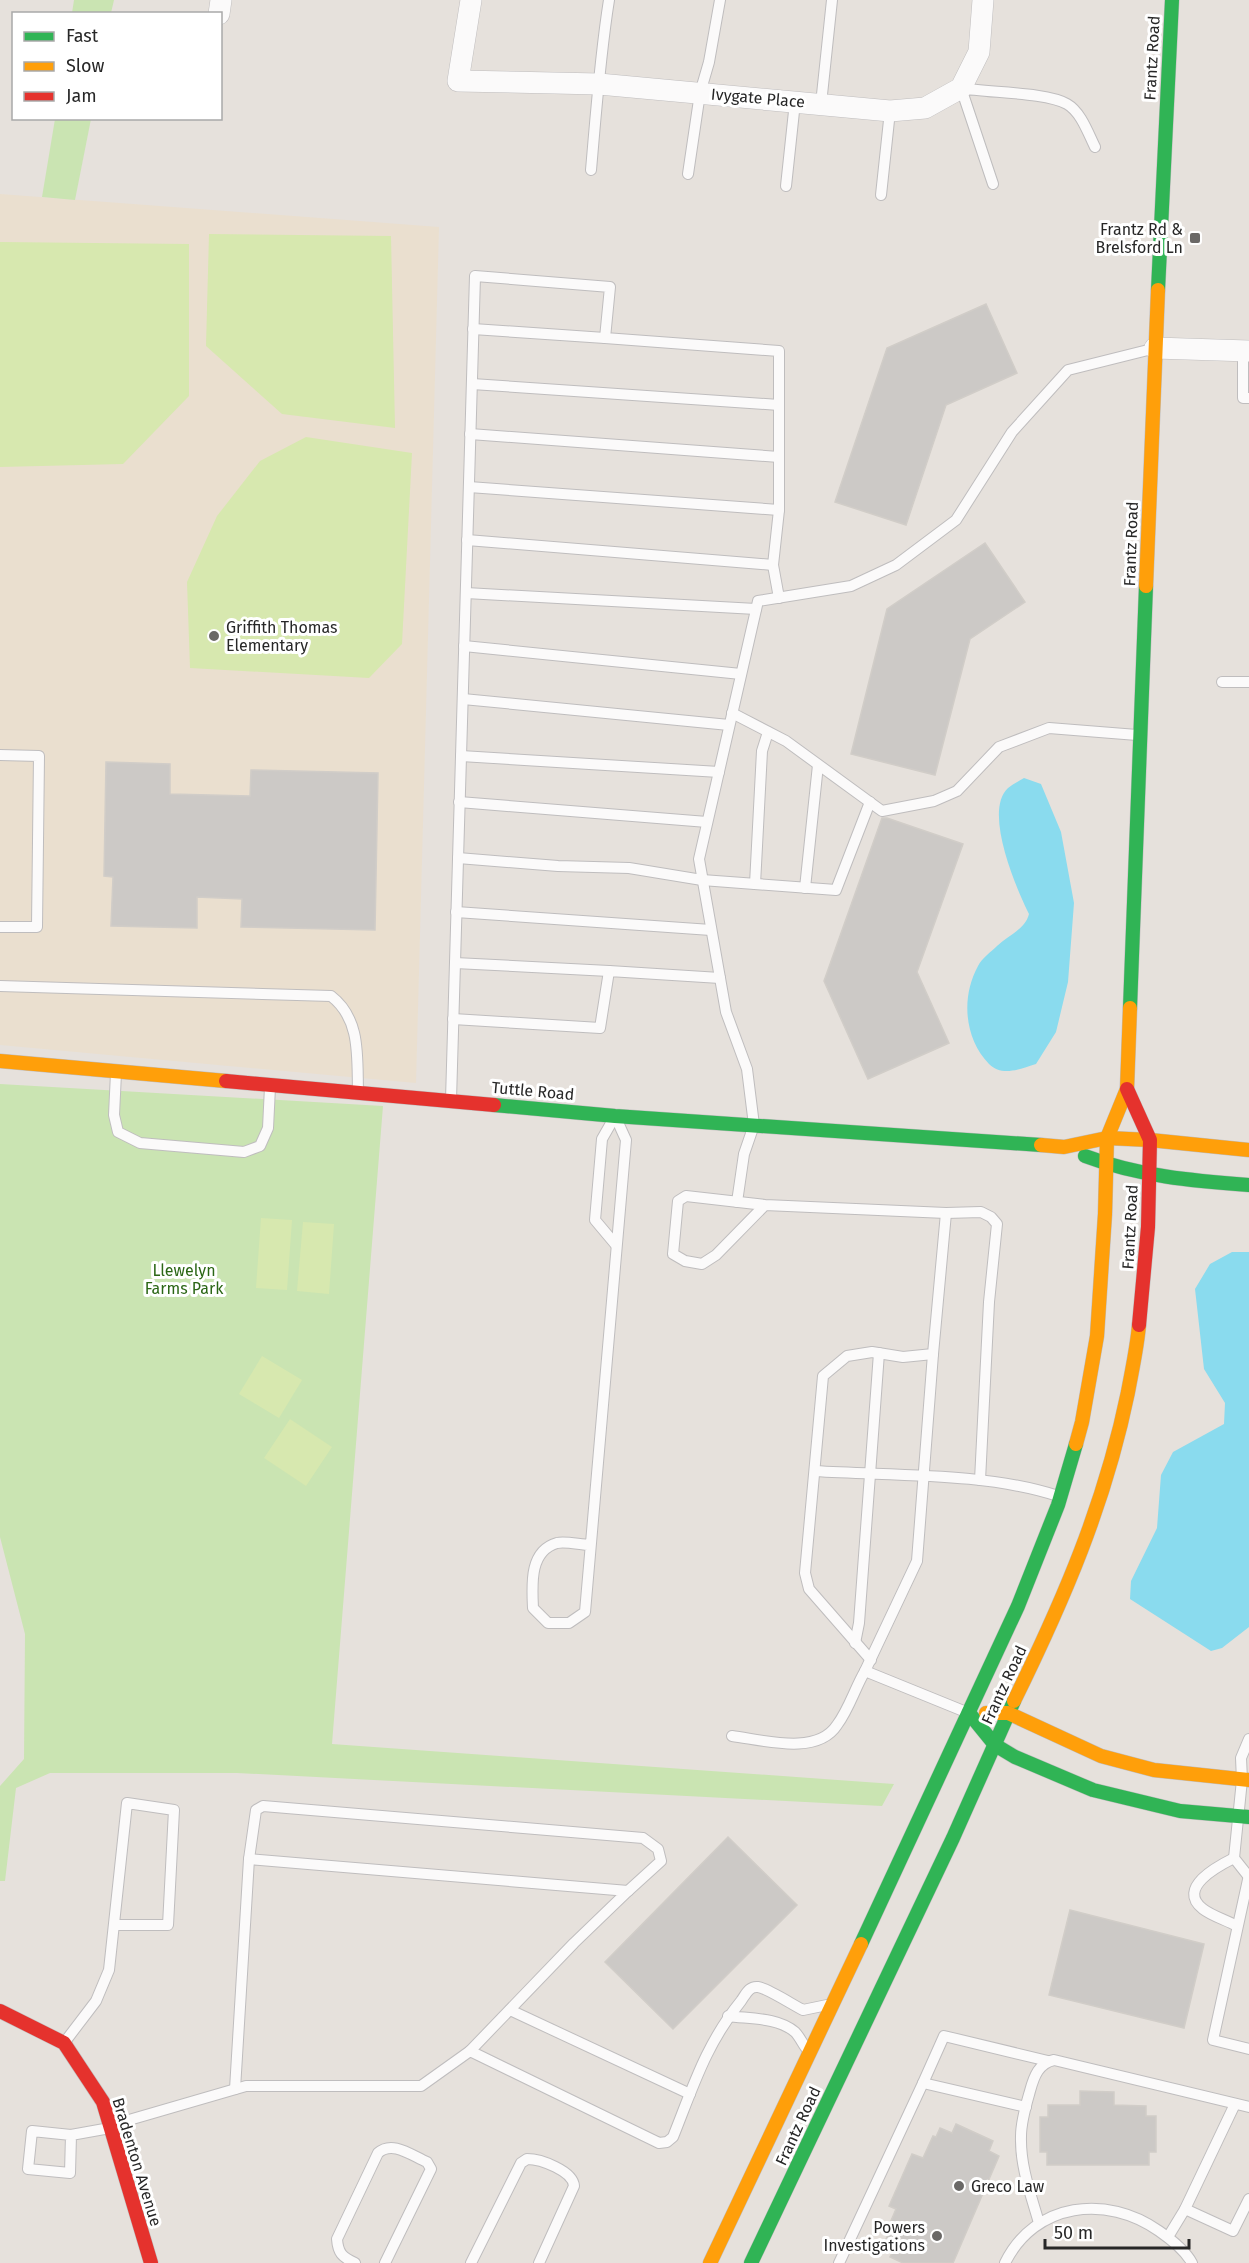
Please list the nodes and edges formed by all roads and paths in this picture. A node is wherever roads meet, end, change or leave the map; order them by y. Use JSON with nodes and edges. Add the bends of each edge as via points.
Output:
{"nodes":[{"id":1,"x":471,"y":0,"type":"edge"},
{"id":2,"x":609,"y":0,"type":"edge"},
{"id":3,"x":720,"y":0,"type":"edge"},
{"id":4,"x":832,"y":0,"type":"edge"},
{"id":5,"x":983,"y":0,"type":"edge"},
{"id":6,"x":1172,"y":0,"type":"edge"},
{"id":7,"x":599,"y":84,"type":"junction"},
{"id":8,"x":960,"y":88,"type":"junction"},
{"id":9,"x":700,"y":93,"type":"junction"},
{"id":10,"x":795,"y":102,"type":"junction"},
{"id":11,"x":821,"y":104,"type":"junction"},
{"id":12,"x":890,"y":111,"type":"junction"},
{"id":13,"x":1095,"y":147,"type":"dead end"},
{"id":14,"x":591,"y":170,"type":"dead end"},
{"id":15,"x":688,"y":174,"type":"dead end"},
{"id":16,"x":993,"y":184,"type":"dead end"},
{"id":17,"x":786,"y":186,"type":"dead end"},
{"id":18,"x":881,"y":195,"type":"dead end"},
{"id":19,"x":473,"y":329,"type":"junction"},
{"id":20,"x":605,"y":338,"type":"junction"},
{"id":21,"x":1155,"y":348,"type":"junction"},
{"id":22,"x":1246,"y":351,"type":"edge"},
{"id":23,"x":472,"y":384,"type":"junction"},
{"id":24,"x":1249,"y":398,"type":"edge"},
{"id":25,"x":779,"y":405,"type":"junction"},
{"id":26,"x":470,"y":434,"type":"junction"},
{"id":27,"x":779,"y":457,"type":"junction"},
{"id":28,"x":469,"y":487,"type":"junction"},
{"id":29,"x":779,"y":510,"type":"junction"},
{"id":30,"x":467,"y":540,"type":"junction"},
{"id":31,"x":773,"y":565,"type":"junction"},
{"id":32,"x":466,"y":593,"type":"junction"},
{"id":33,"x":779,"y":598,"type":"junction"},
{"id":34,"x":756,"y":609,"type":"junction"},
{"id":35,"x":464,"y":646,"type":"junction"},
{"id":36,"x":741,"y":674,"type":"junction"},
{"id":37,"x":1222,"y":682,"type":"dead end"},
{"id":38,"x":1249,"y":682,"type":"edge"},
{"id":39,"x":463,"y":699,"type":"junction"},
{"id":40,"x":732,"y":713,"type":"junction"},
{"id":41,"x":729,"y":725,"type":"junction"},
{"id":42,"x":768,"y":732,"type":"junction"},
{"id":43,"x":1140,"y":735,"type":"junction"},
{"id":44,"x":0,"y":755,"type":"edge"},
{"id":45,"x":461,"y":756,"type":"junction"},
{"id":46,"x":819,"y":765,"type":"junction"},
{"id":47,"x":719,"y":772,"type":"junction"},
{"id":48,"x":459,"y":802,"type":"junction"},
{"id":49,"x":870,"y":802,"type":"junction"},
{"id":50,"x":707,"y":822,"type":"junction"},
{"id":51,"x":458,"y":858,"type":"junction"},
{"id":52,"x":702,"y":880,"type":"junction"},
{"id":53,"x":755,"y":884,"type":"junction"},
{"id":54,"x":805,"y":888,"type":"junction"},
{"id":55,"x":456,"y":912,"type":"junction"},
{"id":56,"x":0,"y":927,"type":"edge"},
{"id":57,"x":711,"y":930,"type":"junction"},
{"id":58,"x":454,"y":963,"type":"junction"},
{"id":59,"x":609,"y":970,"type":"junction"},
{"id":60,"x":720,"y":978,"type":"junction"},
{"id":61,"x":0,"y":986,"type":"edge"},
{"id":62,"x":453,"y":1019,"type":"junction"},
{"id":63,"x":0,"y":1061,"type":"edge"},
{"id":64,"x":116,"y":1071,"type":"junction"},
{"id":65,"x":271,"y":1084,"type":"junction"},
{"id":66,"x":1127,"y":1089,"type":"junction"},
{"id":67,"x":358,"y":1091,"type":"junction"},
{"id":68,"x":450,"y":1100,"type":"junction"},
{"id":69,"x":615,"y":1116,"type":"junction"},
{"id":70,"x":754,"y":1125,"type":"junction"},
{"id":71,"x":1107,"y":1138,"type":"junction"},
{"id":72,"x":1150,"y":1140,"type":"junction"},
{"id":73,"x":1064,"y":1147,"type":"junction"},
{"id":74,"x":1249,"y":1150,"type":"edge"},
{"id":75,"x":1115,"y":1171,"type":"junction"},
{"id":76,"x":1149,"y":1173,"type":"junction"},
{"id":77,"x":1249,"y":1185,"type":"edge"},
{"id":78,"x":737,"y":1202,"type":"junction"},
{"id":79,"x":765,"y":1205,"type":"junction"},
{"id":80,"x":946,"y":1212,"type":"junction"},
{"id":81,"x":616,"y":1245,"type":"junction"},
{"id":82,"x":1120,"y":1352,"type":"dead end"},
{"id":83,"x":879,"y":1353,"type":"junction"},
{"id":84,"x":933,"y":1354,"type":"junction"},
{"id":85,"x":1123,"y":1414,"type":"junction"},
{"id":86,"x":815,"y":1471,"type":"junction"},
{"id":87,"x":870,"y":1474,"type":"junction"},
{"id":88,"x":923,"y":1477,"type":"junction"},
{"id":89,"x":980,"y":1480,"type":"junction"},
{"id":90,"x":1061,"y":1497,"type":"junction"},
{"id":91,"x":590,"y":1545,"type":"junction"},
{"id":92,"x":855,"y":1643,"type":"junction"},
{"id":93,"x":871,"y":1660,"type":"junction"},
{"id":94,"x":865,"y":1671,"type":"junction"},
{"id":95,"x":969,"y":1713,"type":"junction"},
{"id":96,"x":1008,"y":1713,"type":"junction"},
{"id":97,"x":732,"y":1736,"type":"dead end"},
{"id":98,"x":1249,"y":1739,"type":"edge"},
{"id":99,"x":995,"y":1745,"type":"junction"},
{"id":100,"x":1246,"y":1780,"type":"edge"},
{"id":101,"x":1244,"y":1816,"type":"edge"},
{"id":102,"x":1234,"y":1858,"type":"junction"},
{"id":103,"x":249,"y":1859,"type":"junction"},
{"id":104,"x":1249,"y":1876,"type":"edge"},
{"id":105,"x":628,"y":1891,"type":"junction"},
{"id":106,"x":114,"y":1925,"type":"junction"},
{"id":107,"x":1237,"y":1926,"type":"junction"},
{"id":108,"x":833,"y":2003,"type":"junction"},
{"id":109,"x":510,"y":2010,"type":"junction"},
{"id":110,"x":0,"y":2011,"type":"edge"},
{"id":111,"x":728,"y":2016,"type":"junction"},
{"id":112,"x":64,"y":2043,"type":"junction"},
{"id":113,"x":1249,"y":2049,"type":"edge"},
{"id":114,"x":470,"y":2051,"type":"junction"},
{"id":115,"x":809,"y":2053,"type":"junction"},
{"id":116,"x":1048,"y":2061,"type":"junction"},
{"id":117,"x":923,"y":2083,"type":"junction"},
{"id":118,"x":235,"y":2089,"type":"junction"},
{"id":119,"x":690,"y":2094,"type":"junction"},
{"id":120,"x":1235,"y":2104,"type":"junction"},
{"id":121,"x":1026,"y":2107,"type":"junction"},
{"id":122,"x":1249,"y":2107,"type":"edge"},
{"id":123,"x":110,"y":2128,"type":"junction"},
{"id":124,"x":71,"y":2135,"type":"junction"},
{"id":125,"x":1249,"y":2199,"type":"edge"},
{"id":126,"x":1185,"y":2209,"type":"junction"},
{"id":127,"x":1039,"y":2223,"type":"junction"},
{"id":128,"x":1168,"y":2237,"type":"junction"},
{"id":129,"x":151,"y":2263,"type":"edge"},
{"id":130,"x":355,"y":2263,"type":"edge"},
{"id":131,"x":385,"y":2263,"type":"edge"},
{"id":132,"x":471,"y":2263,"type":"edge"},
{"id":133,"x":538,"y":2263,"type":"edge"},
{"id":134,"x":710,"y":2263,"type":"edge"},
{"id":135,"x":751,"y":2263,"type":"edge"},
{"id":136,"x":839,"y":2263,"type":"edge"},
{"id":137,"x":1005,"y":2263,"type":"edge"},
{"id":138,"x":1192,"y":2263,"type":"edge"}],
"edges":[{"from":1,"to":7,"type":"street","name":"Ivygate Place","via":[[458,81]]},
{"from":2,"to":7,"type":"lane"},
{"from":3,"to":9,"type":"lane"},
{"from":4,"to":11,"type":"lane"},
{"from":5,"to":8,"type":"street","via":[[979,52]]},
{"from":6,"to":21,"type":"main road","name":"Frantz Road"},
{"from":7,"to":9,"type":"street","name":"Ivygate Place"},
{"from":7,"to":14,"type":"lane"},
{"from":8,"to":12,"type":"street","name":"Ivygate Place","via":[[925,108]]},
{"from":8,"to":13,"type":"lane","via":[[1051,98],[1068,105],[1080,117]]},
{"from":8,"to":16,"type":"lane"},
{"from":9,"to":10,"type":"street","name":"Ivygate Place"},
{"from":9,"to":15,"type":"lane"},
{"from":10,"to":11,"type":"street","name":"Ivygate Place"},
{"from":10,"to":17,"type":"lane"},
{"from":11,"to":12,"type":"street","name":"Ivygate Place"},
{"from":12,"to":18,"type":"lane"},
{"from":19,"to":20,"type":"lane"},
{"from":19,"to":20,"type":"lane","via":[[475,276],[610,287]]},
{"from":19,"to":23,"type":"lane"},
{"from":20,"to":25,"type":"lane","via":[[778,351]]},
{"from":21,"to":22,"type":"street"},
{"from":21,"to":33,"type":"lane","via":[[1068,370],[1012,432],[956,520],[896,565],[851,586]]},
{"from":21,"to":43,"type":"main road","name":"Frantz Road"},
{"from":22,"to":24,"type":"lane","via":[[1243,398]]},
{"from":23,"to":25,"type":"lane"},
{"from":23,"to":26,"type":"lane"},
{"from":25,"to":27,"type":"lane"},
{"from":26,"to":27,"type":"lane"},
{"from":26,"to":28,"type":"lane"},
{"from":27,"to":29,"type":"lane"},
{"from":28,"to":29,"type":"lane"},
{"from":28,"to":30,"type":"lane"},
{"from":29,"to":31,"type":"lane"},
{"from":30,"to":31,"type":"lane"},
{"from":30,"to":32,"type":"lane"},
{"from":31,"to":33,"type":"lane"},
{"from":32,"to":34,"type":"lane"},
{"from":32,"to":35,"type":"lane"},
{"from":33,"to":34,"type":"lane","via":[[758,601]]},
{"from":34,"to":36,"type":"lane"},
{"from":35,"to":36,"type":"lane"},
{"from":35,"to":39,"type":"lane"},
{"from":36,"to":40,"type":"lane"},
{"from":37,"to":38,"type":"lane"},
{"from":39,"to":41,"type":"lane"},
{"from":39,"to":45,"type":"lane"},
{"from":40,"to":41,"type":"lane"},
{"from":40,"to":42,"type":"lane"},
{"from":41,"to":47,"type":"lane"},
{"from":42,"to":46,"type":"lane"},
{"from":42,"to":53,"type":"lane","via":[[762,751]]},
{"from":43,"to":49,"type":"lane","via":[[1049,728],[999,747],[957,790],[934,801],[882,811]]},
{"from":43,"to":66,"type":"main road","name":"Frantz Road"},
{"from":44,"to":56,"type":"lane","via":[[39,756],[37,927]]},
{"from":45,"to":47,"type":"lane"},
{"from":45,"to":48,"type":"lane"},
{"from":46,"to":49,"type":"lane"},
{"from":46,"to":54,"type":"lane"},
{"from":47,"to":50,"type":"lane"},
{"from":48,"to":50,"type":"lane"},
{"from":48,"to":51,"type":"lane"},
{"from":49,"to":54,"type":"lane","via":[[836,890]]},
{"from":50,"to":52,"type":"lane","via":[[699,859]]},
{"from":51,"to":52,"type":"lane","via":[[629,868]]},
{"from":51,"to":55,"type":"lane"},
{"from":52,"to":53,"type":"lane"},
{"from":52,"to":57,"type":"lane"},
{"from":53,"to":54,"type":"lane"},
{"from":55,"to":57,"type":"lane"},
{"from":55,"to":58,"type":"lane"},
{"from":57,"to":60,"type":"lane"},
{"from":58,"to":59,"type":"lane"},
{"from":58,"to":62,"type":"lane"},
{"from":59,"to":60,"type":"lane"},
{"from":59,"to":62,"type":"lane","via":[[600,1028]]},
{"from":60,"to":70,"type":"lane","via":[[726,1012],[747,1069]]},
{"from":61,"to":67,"type":"lane","via":[[331,996],[342,1004],[357,1036]]},
{"from":62,"to":68,"type":"lane"},
{"from":63,"to":64,"type":"main road","name":"Tuttle Road"},
{"from":64,"to":65,"type":"main road","name":"Tuttle Road"},
{"from":64,"to":65,"type":"lane","via":[[114,1115],[118,1132],[140,1143],[244,1152],[260,1146],[268,1128]]},
{"from":65,"to":67,"type":"main road","name":"Tuttle Road"},
{"from":66,"to":71,"type":"main road","name":"Frantz Road"},
{"from":66,"to":72,"type":"main road","name":"Frantz Road"},
{"from":67,"to":68,"type":"main road","name":"Tuttle Road"},
{"from":68,"to":69,"type":"main road","name":"Tuttle Road"},
{"from":69,"to":70,"type":"main road","name":"Tuttle Road"},
{"from":69,"to":81,"type":"lane","via":[[626,1140]]},
{"from":69,"to":81,"type":"lane","via":[[602,1139],[595,1220]]},
{"from":70,"to":73,"type":"main road","name":"Tuttle Road"},
{"from":70,"to":78,"type":"lane","via":[[744,1154]]},
{"from":71,"to":72,"type":"main road"},
{"from":71,"to":73,"type":"main road"},
{"from":71,"to":75,"type":"main road"},
{"from":72,"to":74,"type":"main road"},
{"from":72,"to":76,"type":"main road","name":"Frantz Road"},
{"from":73,"to":75,"type":"main road"},
{"from":75,"to":76,"type":"main road"},
{"from":75,"to":90,"type":"main road","name":"Frantz Road","via":[[1105,1224],[1096,1336],[1082,1422]]},
{"from":76,"to":77,"type":"main road"},
{"from":76,"to":85,"type":"main road","name":"Frantz Road","via":[[1138,1341]]},
{"from":78,"to":79,"type":"lane"},
{"from":78,"to":79,"type":"lane","via":[[686,1196],[678,1202],[673,1254],[702,1264],[716,1255]]},
{"from":79,"to":80,"type":"lane"},
{"from":80,"to":84,"type":"lane"},
{"from":80,"to":89,"type":"lane","via":[[981,1212],[991,1217],[998,1228],[989,1302]]},
{"from":81,"to":91,"type":"lane"},
{"from":82,"to":85,"type":"main road"},
{"from":83,"to":84,"type":"lane","via":[[903,1357]]},
{"from":83,"to":86,"type":"lane","via":[[847,1356],[823,1376]]},
{"from":83,"to":87,"type":"lane"},
{"from":84,"to":88,"type":"lane"},
{"from":85,"to":96,"type":"main road","name":"Frantz Road","via":[[1095,1518],[1053,1621]]},
{"from":86,"to":87,"type":"lane"},
{"from":86,"to":92,"type":"lane","via":[[805,1573],[809,1589]]},
{"from":87,"to":88,"type":"lane"},
{"from":87,"to":92,"type":"lane"},
{"from":88,"to":89,"type":"lane"},
{"from":88,"to":93,"type":"lane","via":[[917,1561]]},
{"from":89,"to":90,"type":"lane"},
{"from":90,"to":95,"type":"main road","name":"Frantz Road","via":[[1018,1606]]},
{"from":91,"to":91,"type":"lane","via":[[585,1612],[569,1623],[548,1623],[533,1608],[532,1574],[542,1552],[558,1543]]},
{"from":92,"to":93,"type":"lane"},
{"from":93,"to":94,"type":"lane"},
{"from":94,"to":95,"type":"lane"},
{"from":94,"to":97,"type":"lane","via":[[838,1724],[818,1742]]},
{"from":95,"to":96,"type":"main road"},
{"from":95,"to":99,"type":"main road"},
{"from":95,"to":108,"type":"main road","name":"Frantz Road"},
{"from":96,"to":99,"type":"main road","name":"Frantz Road"},
{"from":96,"to":100,"type":"main road","via":[[1101,1756],[1154,1770]]},
{"from":98,"to":100,"type":"lane","via":[[1241,1758]]},
{"from":99,"to":101,"type":"main road","via":[[1093,1790],[1180,1811]]},
{"from":99,"to":135,"type":"main road","name":"Frantz Road"},
{"from":100,"to":101,"type":"lane"},
{"from":101,"to":102,"type":"lane","via":[[1235,1834]]},
{"from":102,"to":104,"type":"lane"},
{"from":102,"to":107,"type":"lane","via":[[1212,1869],[1197,1883],[1195,1897],[1201,1908]]},
{"from":103,"to":105,"type":"lane"},
{"from":103,"to":105,"type":"lane","via":[[256,1810],[263,1806],[643,1838],[658,1849],[661,1861]]},
{"from":103,"to":118,"type":"lane"},
{"from":104,"to":107,"type":"lane"},
{"from":105,"to":109,"type":"lane"},
{"from":106,"to":106,"type":"lane","via":[[127,1803],[174,1810],[168,1925]]},
{"from":106,"to":112,"type":"lane","via":[[110,1970],[96,2001]]},
{"from":107,"to":113,"type":"lane","via":[[1213,2040]]},
{"from":108,"to":111,"type":"lane","via":[[803,2010],[757,1987],[749,1989]]},
{"from":108,"to":115,"type":"main road","name":"Frantz Road"},
{"from":109,"to":114,"type":"lane"},
{"from":109,"to":119,"type":"lane"},
{"from":110,"to":112,"type":"main road","name":"Bradenton Avenue"},
{"from":111,"to":115,"type":"lane","via":[[758,2018],[795,2032]]},
{"from":111,"to":119,"type":"lane","via":[[707,2051]]},
{"from":112,"to":123,"type":"main road","name":"Bradenton Avenue","via":[[103,2102]]},
{"from":114,"to":118,"type":"lane","via":[[421,2086]]},
{"from":114,"to":119,"type":"lane","via":[[659,2143],[673,2138]]},
{"from":115,"to":134,"type":"main road","name":"Frantz Road"},
{"from":116,"to":117,"type":"lane","via":[[944,2036]]},
{"from":116,"to":120,"type":"lane"},
{"from":116,"to":121,"type":"lane","via":[[1034,2078]]},
{"from":117,"to":121,"type":"lane"},
{"from":117,"to":136,"type":"lane"},
{"from":118,"to":123,"type":"lane"},
{"from":120,"to":122,"type":"lane"},
{"from":120,"to":126,"type":"lane"},
{"from":121,"to":127,"type":"lane","via":[[1022,2153]]},
{"from":123,"to":124,"type":"lane"},
{"from":123,"to":129,"type":"main road","name":"Bradenton Avenue"},
{"from":124,"to":124,"type":"lane","via":[[32,2131],[28,2169],[70,2173]]},
{"from":125,"to":126,"type":"lane","via":[[1233,2231]]},
{"from":126,"to":128,"type":"lane"},
{"from":127,"to":128,"type":"lane","via":[[1061,2212],[1110,2210],[1151,2225]]},
{"from":127,"to":137,"type":"lane"},
{"from":128,"to":138,"type":"lane"},
{"from":130,"to":131,"type":"lane","via":[[343,2258],[337,2239],[378,2153],[392,2146],[427,2162],[431,2169]]},
{"from":132,"to":133,"type":"lane","via":[[521,2163],[535,2159],[570,2174],[574,2181]]}]}
